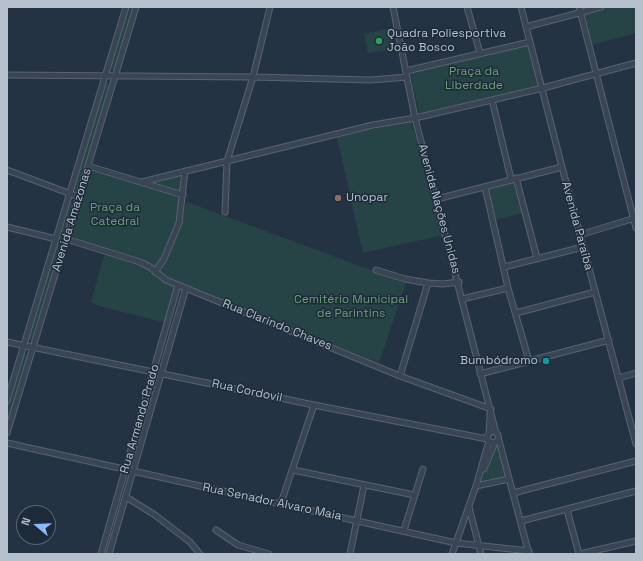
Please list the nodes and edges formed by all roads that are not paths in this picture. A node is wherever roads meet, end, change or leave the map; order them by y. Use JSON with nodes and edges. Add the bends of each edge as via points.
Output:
{"nodes":[{"id":1,"x":126,"y":7,"type":"edge"},
{"id":2,"x":136,"y":7,"type":"edge"},
{"id":3,"x":270,"y":7,"type":"edge"},
{"id":4,"x":393,"y":7,"type":"edge"},
{"id":5,"x":468,"y":7,"type":"edge"},
{"id":6,"x":521,"y":7,"type":"edge"},
{"id":7,"x":601,"y":7,"type":"edge"},
{"id":8,"x":580,"y":10,"type":"edge"},
{"id":9,"x":526,"y":26,"type":"junction"},
{"id":10,"x":530,"y":42,"type":"junction"},
{"id":11,"x":480,"y":53,"type":"junction"},
{"id":12,"x":636,"y":63,"type":"edge"},
{"id":13,"x":406,"y":71,"type":"junction"},
{"id":14,"x":596,"y":73,"type":"junction"},
{"id":15,"x":7,"y":75,"type":"edge"},
{"id":16,"x":106,"y":76,"type":"junction"},
{"id":17,"x":116,"y":76,"type":"junction"},
{"id":18,"x":253,"y":77,"type":"junction"},
{"id":19,"x":407,"y":77,"type":"junction"},
{"id":20,"x":543,"y":88,"type":"junction"},
{"id":21,"x":492,"y":100,"type":"junction"},
{"id":22,"x":415,"y":118,"type":"junction"},
{"id":23,"x":227,"y":161,"type":"junction"},
{"id":24,"x":88,"y":166,"type":"junction"},
{"id":25,"x":562,"y":167,"type":"junction"},
{"id":26,"x":7,"y":170,"type":"edge"},
{"id":27,"x":185,"y":171,"type":"junction"},
{"id":28,"x":514,"y":179,"type":"junction"},
{"id":29,"x":142,"y":182,"type":"junction"},
{"id":30,"x":485,"y":186,"type":"junction"},
{"id":31,"x":70,"y":194,"type":"junction"},
{"id":32,"x":183,"y":195,"type":"junction"},
{"id":33,"x":79,"y":197,"type":"junction"},
{"id":34,"x":437,"y":199,"type":"junction"},
{"id":35,"x":225,"y":212,"type":"dead end"},
{"id":36,"x":635,"y":218,"type":"edge"},
{"id":37,"x":7,"y":227,"type":"edge"},
{"id":38,"x":636,"y":228,"type":"edge"},
{"id":39,"x":580,"y":235,"type":"junction"},
{"id":40,"x":56,"y":239,"type":"junction"},
{"id":41,"x":66,"y":239,"type":"junction"},
{"id":42,"x":583,"y":247,"type":"junction"},
{"id":43,"x":537,"y":258,"type":"junction"},
{"id":44,"x":504,"y":267,"type":"junction"},
{"id":45,"x":376,"y":270,"type":"dead end"},
{"id":46,"x":155,"y":272,"type":"junction"},
{"id":47,"x":428,"y":282,"type":"junction"},
{"id":48,"x":459,"y":282,"type":"junction"},
{"id":49,"x":178,"y":285,"type":"junction"},
{"id":50,"x":186,"y":288,"type":"junction"},
{"id":51,"x":508,"y":288,"type":"junction"},
{"id":52,"x":595,"y":292,"type":"junction"},
{"id":53,"x":462,"y":299,"type":"junction"},
{"id":54,"x":516,"y":313,"type":"junction"},
{"id":55,"x":609,"y":340,"type":"junction"},
{"id":56,"x":7,"y":342,"type":"edge"},
{"id":57,"x":24,"y":345,"type":"junction"},
{"id":58,"x":32,"y":346,"type":"junction"},
{"id":59,"x":529,"y":361,"type":"junction"},
{"id":60,"x":153,"y":372,"type":"junction"},
{"id":61,"x":160,"y":373,"type":"junction"},
{"id":62,"x":480,"y":374,"type":"junction"},
{"id":63,"x":636,"y":374,"type":"edge"},
{"id":64,"x":400,"y":376,"type":"junction"},
{"id":65,"x":619,"y":378,"type":"junction"},
{"id":66,"x":7,"y":401,"type":"edge"},
{"id":67,"x":314,"y":405,"type":"junction"},
{"id":68,"x":490,"y":409,"type":"junction"},
{"id":69,"x":634,"y":423,"type":"edge"},
{"id":70,"x":7,"y":433,"type":"edge"},
{"id":71,"x":497,"y":435,"type":"junction"},
{"id":72,"x":488,"y":438,"type":"junction"},
{"id":73,"x":495,"y":442,"type":"junction"},
{"id":74,"x":7,"y":443,"type":"edge"},
{"id":75,"x":636,"y":444,"type":"edge"},
{"id":76,"x":636,"y":461,"type":"edge"},
{"id":77,"x":126,"y":469,"type":"junction"},
{"id":78,"x":423,"y":469,"type":"dead end"},
{"id":79,"x":293,"y":470,"type":"junction"},
{"id":80,"x":134,"y":471,"type":"junction"},
{"id":81,"x":509,"y":479,"type":"junction"},
{"id":82,"x":364,"y":485,"type":"junction"},
{"id":83,"x":476,"y":486,"type":"junction"},
{"id":84,"x":636,"y":491,"type":"edge"},
{"id":85,"x":513,"y":493,"type":"junction"},
{"id":86,"x":414,"y":495,"type":"junction"},
{"id":87,"x":126,"y":497,"type":"junction"},
{"id":88,"x":281,"y":503,"type":"junction"},
{"id":89,"x":469,"y":506,"type":"junction"},
{"id":90,"x":567,"y":510,"type":"junction"},
{"id":91,"x":358,"y":520,"type":"junction"},
{"id":92,"x":521,"y":521,"type":"junction"},
{"id":93,"x":216,"y":530,"type":"dead end"},
{"id":94,"x":404,"y":530,"type":"junction"},
{"id":95,"x":636,"y":541,"type":"edge"},
{"id":96,"x":456,"y":543,"type":"junction"},
{"id":97,"x":479,"y":545,"type":"junction"},
{"id":98,"x":614,"y":547,"type":"junction"},
{"id":99,"x":529,"y":552,"type":"edge"},
{"id":100,"x":101,"y":554,"type":"edge"},
{"id":101,"x":109,"y":554,"type":"edge"},
{"id":102,"x":200,"y":554,"type":"edge"},
{"id":103,"x":269,"y":554,"type":"edge"},
{"id":104,"x":350,"y":554,"type":"edge"},
{"id":105,"x":452,"y":554,"type":"edge"},
{"id":106,"x":481,"y":554,"type":"edge"},
{"id":107,"x":580,"y":554,"type":"edge"},
{"id":108,"x":615,"y":554,"type":"edge"}],
"edges":[{"from":1,"to":16,"type":"street","name":"Avenida Amazonas"},
{"from":2,"to":17,"type":"street","name":"Avenida Amazonas"},
{"from":3,"to":18,"type":"street"},
{"from":4,"to":13,"type":"street","name":"Avenida Nações Unidas"},
{"from":5,"to":11,"type":"street"},
{"from":6,"to":9,"type":"street","name":"Avenida Paraíba"},
{"from":7,"to":8,"type":"street"},
{"from":8,"to":9,"type":"street"},
{"from":8,"to":14,"type":"street"},
{"from":9,"to":10,"type":"street","name":"Avenida Paraíba"},
{"from":10,"to":11,"type":"street"},
{"from":10,"to":20,"type":"street","name":"Avenida Paraíba"},
{"from":11,"to":13,"type":"street"},
{"from":12,"to":14,"type":"street"},
{"from":13,"to":19,"type":"street","name":"Avenida Nações Unidas"},
{"from":14,"to":20,"type":"street"},
{"from":14,"to":36,"type":"street"},
{"from":15,"to":16,"type":"street"},
{"from":16,"to":17,"type":"street"},
{"from":16,"to":31,"type":"street","name":"Avenida Amazonas"},
{"from":17,"to":18,"type":"street"},
{"from":17,"to":24,"type":"street","name":"Avenida Amazonas"},
{"from":18,"to":19,"type":"street","via":[[371,80]]},
{"from":18,"to":23,"type":"street"},
{"from":19,"to":22,"type":"street","name":"Avenida Nações Unidas"},
{"from":20,"to":21,"type":"street"},
{"from":20,"to":25,"type":"street","name":"Avenida Paraíba"},
{"from":21,"to":22,"type":"street"},
{"from":21,"to":28,"type":"street"},
{"from":22,"to":23,"type":"street","via":[[373,125]]},
{"from":22,"to":34,"type":"street","name":"Avenida Nações Unidas"},
{"from":23,"to":27,"type":"street"},
{"from":23,"to":35,"type":"street"},
{"from":24,"to":29,"type":"street"},
{"from":24,"to":33,"type":"street","name":"Avenida Amazonas"},
{"from":25,"to":28,"type":"street"},
{"from":25,"to":39,"type":"street","name":"Avenida Paraíba"},
{"from":26,"to":31,"type":"street"},
{"from":27,"to":29,"type":"street"},
{"from":27,"to":32,"type":"street"},
{"from":28,"to":30,"type":"street"},
{"from":28,"to":43,"type":"street"},
{"from":29,"to":32,"type":"street"},
{"from":30,"to":34,"type":"street"},
{"from":30,"to":44,"type":"street"},
{"from":31,"to":33,"type":"street"},
{"from":31,"to":40,"type":"street","name":"Avenida Amazonas"},
{"from":32,"to":46,"type":"street","via":[[176,230],[164,259]]},
{"from":33,"to":41,"type":"street","name":"Avenida Amazonas"},
{"from":34,"to":48,"type":"street","name":"Avenida Nações Unidas"},
{"from":36,"to":38,"type":"street"},
{"from":36,"to":39,"type":"street"},
{"from":37,"to":40,"type":"street"},
{"from":39,"to":42,"type":"street","name":"Avenida Paraíba"},
{"from":40,"to":57,"type":"street","name":"Avenida Amazonas"},
{"from":41,"to":46,"type":"street","name":"Rua Clarindo Chaves","via":[[140,262]]},
{"from":41,"to":58,"type":"street","name":"Avenida Amazonas"},
{"from":42,"to":43,"type":"street"},
{"from":42,"to":52,"type":"street","name":"Avenida Paraíba"},
{"from":43,"to":44,"type":"street"},
{"from":44,"to":51,"type":"street"},
{"from":45,"to":47,"type":"street","via":[[405,279]]},
{"from":46,"to":49,"type":"street","name":"Rua Clarindo Chaves","via":[[163,279]]},
{"from":47,"to":48,"type":"street"},
{"from":47,"to":64,"type":"street"},
{"from":48,"to":53,"type":"street","name":"Avenida Nações Unidas"},
{"from":49,"to":50,"type":"street","name":"Rua Clarindo Chaves"},
{"from":49,"to":60,"type":"street","name":"Rua Armando Prado"},
{"from":50,"to":61,"type":"street","name":"Rua Armando Prado"},
{"from":50,"to":64,"type":"street","name":"Rua Clarindo Chaves"},
{"from":51,"to":53,"type":"street"},
{"from":51,"to":54,"type":"street"},
{"from":52,"to":54,"type":"street"},
{"from":52,"to":55,"type":"street","name":"Avenida Paraíba"},
{"from":53,"to":62,"type":"street","name":"Avenida Nações Unidas"},
{"from":54,"to":59,"type":"street"},
{"from":55,"to":59,"type":"street"},
{"from":55,"to":65,"type":"street","name":"Avenida Paraíba"},
{"from":56,"to":57,"type":"street","name":"Rua Cordovil"},
{"from":57,"to":58,"type":"street","name":"Rua Cordovil"},
{"from":57,"to":66,"type":"street","name":"Avenida Amazonas"},
{"from":58,"to":60,"type":"street","name":"Rua Cordovil"},
{"from":58,"to":70,"type":"street","name":"Avenida Amazonas"},
{"from":59,"to":62,"type":"street"},
{"from":60,"to":61,"type":"street","name":"Rua Cordovil"},
{"from":60,"to":77,"type":"street","name":"Rua Armando Prado"},
{"from":61,"to":67,"type":"street","name":"Rua Cordovil"},
{"from":61,"to":80,"type":"street","name":"Rua Armando Prado"},
{"from":62,"to":68,"type":"street","name":"Avenida Nações Unidas"},
{"from":63,"to":65,"type":"street"},
{"from":64,"to":68,"type":"street","name":"Rua Clarindo Chaves"},
{"from":65,"to":69,"type":"street","name":"Avenida Paraíba"},
{"from":67,"to":72,"type":"street","name":"Rua Cordovil"},
{"from":67,"to":79,"type":"street"},
{"from":68,"to":71,"type":"street","name":"Avenida Nações Unidas"},
{"from":68,"to":72,"type":"street"},
{"from":69,"to":75,"type":"street","name":"Avenida Paraíba"},
{"from":71,"to":72,"type":"street"},
{"from":71,"to":73,"type":"street"},
{"from":71,"to":81,"type":"street","name":"Avenida Nações Unidas"},
{"from":72,"to":73,"type":"street"},
{"from":72,"to":83,"type":"street"},
{"from":73,"to":83,"type":"street"},
{"from":74,"to":77,"type":"street","name":"Rua Senador Alvaro Maia"},
{"from":76,"to":85,"type":"street"},
{"from":77,"to":80,"type":"street","name":"Rua Senador Alvaro Maia"},
{"from":77,"to":100,"type":"street","name":"Rua Armando Prado"},
{"from":78,"to":86,"type":"street"},
{"from":79,"to":82,"type":"street"},
{"from":79,"to":88,"type":"street"},
{"from":80,"to":87,"type":"street","name":"Rua Armando Prado"},
{"from":80,"to":88,"type":"street","name":"Rua Senador Alvaro Maia"},
{"from":81,"to":83,"type":"street"},
{"from":81,"to":85,"type":"street","name":"Avenida Nações Unidas"},
{"from":82,"to":86,"type":"street"},
{"from":82,"to":91,"type":"street"},
{"from":83,"to":89,"type":"street"},
{"from":84,"to":90,"type":"street"},
{"from":85,"to":92,"type":"street","name":"Avenida Nações Unidas"},
{"from":86,"to":94,"type":"street"},
{"from":87,"to":101,"type":"street","name":"Rua Armando Prado"},
{"from":87,"to":102,"type":"street","via":[[155,515],[190,542]]},
{"from":88,"to":91,"type":"street","name":"Rua Senador Alvaro Maia"},
{"from":89,"to":96,"type":"street"},
{"from":89,"to":97,"type":"street"},
{"from":90,"to":92,"type":"street"},
{"from":90,"to":107,"type":"street"},
{"from":91,"to":94,"type":"street","name":"Rua Senador Alvaro Maia"},
{"from":91,"to":104,"type":"street"},
{"from":92,"to":99,"type":"street","name":"Avenida Nações Unidas"},
{"from":93,"to":103,"type":"street","via":[[238,544]]},
{"from":94,"to":96,"type":"street","name":"Rua Senador Alvaro Maia"},
{"from":95,"to":98,"type":"street"},
{"from":96,"to":97,"type":"street","name":"Rua Senador Alvaro Maia"},
{"from":96,"to":105,"type":"street"},
{"from":97,"to":99,"type":"street","name":"Rua Senador Alvaro Maia"},
{"from":97,"to":106,"type":"street"},
{"from":98,"to":107,"type":"street"},
{"from":98,"to":108,"type":"street"}]}
